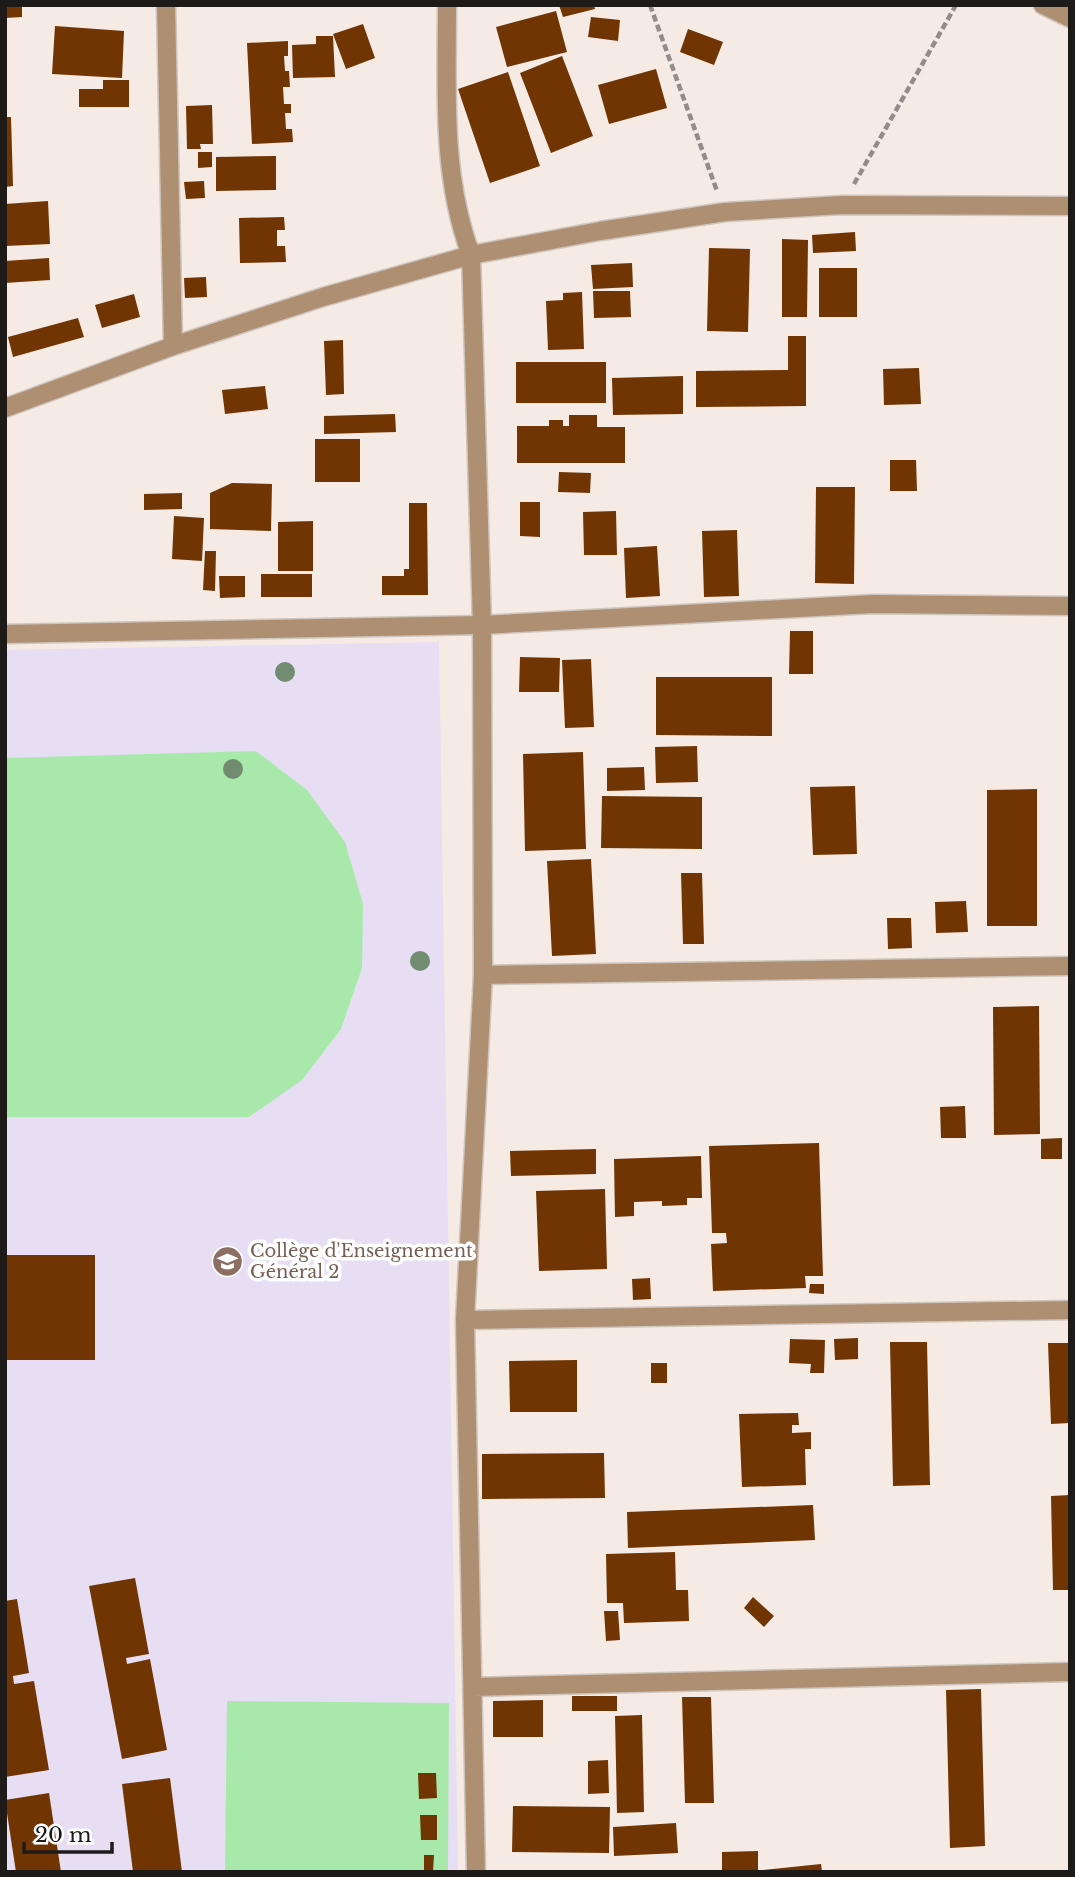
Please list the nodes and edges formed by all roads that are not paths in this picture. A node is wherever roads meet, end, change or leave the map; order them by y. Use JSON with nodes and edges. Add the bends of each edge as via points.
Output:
{"nodes":[{"id":1,"x":166,"y":5,"type":"edge"},
{"id":2,"x":447,"y":5,"type":"edge"},
{"id":3,"x":1043,"y":5,"type":"edge"},
{"id":4,"x":1070,"y":18,"type":"edge"},
{"id":5,"x":1070,"y":206,"type":"edge"},
{"id":6,"x":471,"y":255,"type":"junction"},
{"id":7,"x":173,"y":346,"type":"junction"},
{"id":8,"x":5,"y":408,"type":"edge"},
{"id":9,"x":1070,"y":606,"type":"edge"},
{"id":10,"x":482,"y":625,"type":"junction"},
{"id":11,"x":5,"y":634,"type":"edge"},
{"id":12,"x":1070,"y":966,"type":"edge"},
{"id":13,"x":483,"y":975,"type":"junction"},
{"id":14,"x":1070,"y":1310,"type":"edge"},
{"id":15,"x":465,"y":1320,"type":"junction"},
{"id":16,"x":1070,"y":1672,"type":"edge"},
{"id":17,"x":472,"y":1687,"type":"junction"},
{"id":18,"x":476,"y":1872,"type":"edge"}],
"edges":[{"from":1,"to":7,"type":"street"},
{"from":2,"to":6,"type":"street","via":[[448,155],[459,224]]},
{"from":3,"to":4,"type":"street"},
{"from":5,"to":6,"type":"street","via":[[842,205],[725,212]]},
{"from":6,"to":7,"type":"street"},
{"from":6,"to":10,"type":"street"},
{"from":7,"to":8,"type":"street"},
{"from":9,"to":10,"type":"street","via":[[873,604]]},
{"from":10,"to":11,"type":"street"},
{"from":10,"to":13,"type":"street"},
{"from":12,"to":13,"type":"street"},
{"from":13,"to":15,"type":"street"},
{"from":14,"to":15,"type":"street"},
{"from":15,"to":17,"type":"street"},
{"from":16,"to":17,"type":"street"},
{"from":17,"to":18,"type":"street"}]}
